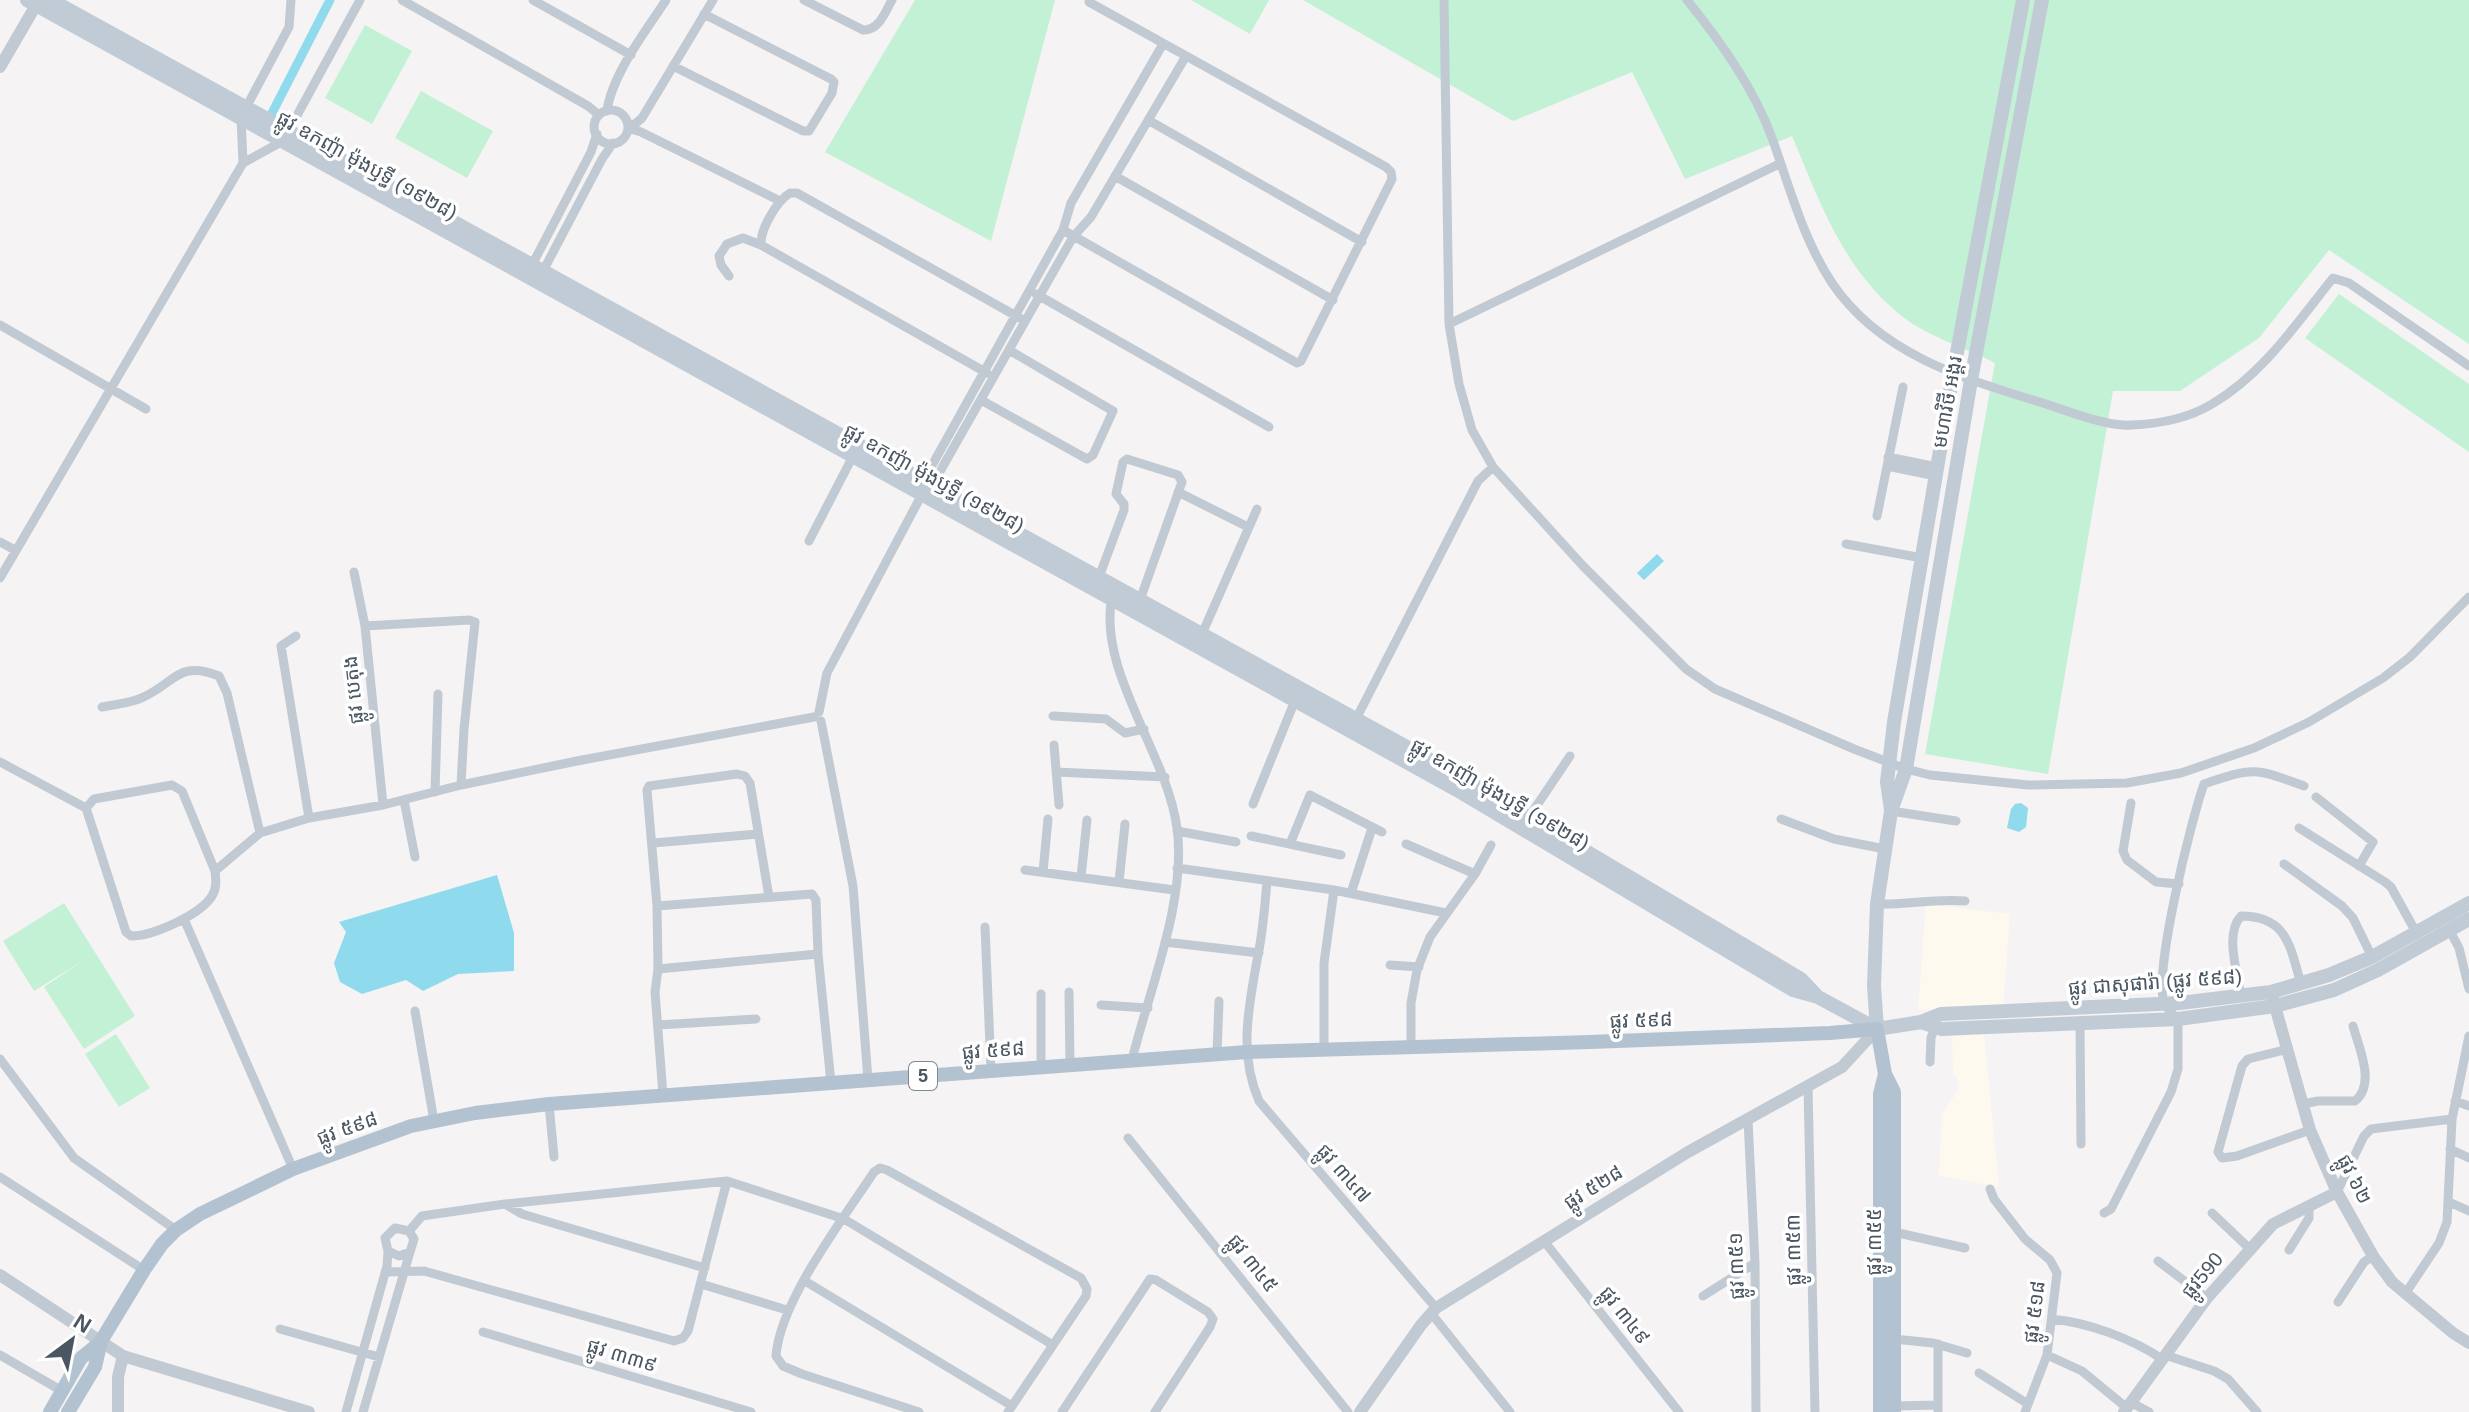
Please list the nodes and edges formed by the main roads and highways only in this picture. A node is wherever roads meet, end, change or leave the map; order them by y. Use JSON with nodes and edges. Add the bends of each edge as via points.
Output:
{"nodes":[{"id":1,"x":38,"y":1,"type":"edge"},
{"id":2,"x":2022,"y":5,"type":"edge"},
{"id":3,"x":2041,"y":6,"type":"edge"},
{"id":4,"x":535,"y":273,"type":"junction"},
{"id":5,"x":925,"y":489,"type":"junction"},
{"id":6,"x":1114,"y":593,"type":"junction"},
{"id":7,"x":1297,"y":694,"type":"junction"},
{"id":8,"x":1495,"y":805,"type":"junction"},
{"id":9,"x":1891,"y":811,"type":"junction"},
{"id":10,"x":2469,"y":903,"type":"edge"},
{"id":11,"x":2469,"y":919,"type":"edge"},
{"id":12,"x":1818,"y":997,"type":"junction"},
{"id":13,"x":2273,"y":999,"type":"junction"},
{"id":14,"x":1928,"y":1024,"type":"junction"},
{"id":15,"x":1877,"y":1029,"type":"junction"},
{"id":16,"x":1885,"y":1074,"type":"junction"},
{"id":17,"x":101,"y":1341,"type":"junction"},
{"id":18,"x":1889,"y":1410,"type":"edge"},
{"id":19,"x":50,"y":1412,"type":"edge"},
{"id":20,"x":68,"y":1412,"type":"edge"}],
"edges":[{"from":1,"to":4,"type":"main road","name":"ផ្លូវ ឧកញ៉ា ម៉ុងឫទ្ធី (១៩២៨)"},
{"from":2,"to":3,"type":"main road"},
{"from":2,"to":9,"type":"main road","name":"មហាវិថី អង្គរ","via":[[1888,763]]},
{"from":3,"to":9,"type":"main road","name":"មហាវិថី អង្គរ","via":[[1906,769]]},
{"from":4,"to":5,"type":"main road","name":"ផ្លូវ ឧកញ៉ា ម៉ុងឫទ្ធី (១៩២៨)"},
{"from":4,"to":5,"type":"main road","name":"ផ្លូវ ឧកញ៉ា ម៉ុងឫទ្ធី (១៩២៨)","via":[[853,456]]},
{"from":5,"to":6,"type":"main road","name":"ផ្លូវ ឧកញ៉ា ម៉ុងឫទ្ធី (១៩២៨)"},
{"from":5,"to":6,"type":"main road","name":"ផ្លូវ ឧកញ៉ា ម៉ុងឫទ្ធី (១៩២៨)","via":[[1099,577]]},
{"from":6,"to":7,"type":"main road","name":"ផ្លូវ ឧកញ៉ា ម៉ុងឫទ្ធី (១៩២៨)"},
{"from":6,"to":7,"type":"main road","name":"ផ្លូវ ឧកញ៉ា ម៉ុងឫទ្ធី (១៩២៨)","via":[[1140,600],[1202,634]]},
{"from":7,"to":8,"type":"main road","name":"ផ្លូវ ឧកញ៉ា ម៉ុងឫទ្ធី (១៩២៨)"},
{"from":8,"to":12,"type":"main road","name":"ផ្លូវ ឧកញ៉ា ម៉ុងឫទ្ធី (១៩២៨)","via":[[1793,990]]},
{"from":8,"to":12,"type":"main road","name":"ផ្លូវ ឧកញ៉ា ម៉ុងឫទ្ធី (១៩២៨)","via":[[1529,817],[1801,979]]},
{"from":9,"to":15,"type":"main road","name":"មហាវិថី អង្គរ","via":[[1877,904]]},
{"from":10,"to":13,"type":"main road","name":"ផ្លូវ ជាសុផារ៉ា (ផ្លូវ ៥៩៨)","via":[[2372,957]]},
{"from":11,"to":13,"type":"main road","name":"ផ្លូវ ជាសុផារ៉ា (ផ្លូវ ៥៩៨)","via":[[2334,990]]},
{"from":12,"to":15,"type":"main road","name":"ផ្លូវ ឧកញ៉ា ម៉ុងឫទ្ធី (១៩២៨)"},
{"from":13,"to":14,"type":"main road","name":"ផ្លូវ ជាសុផារ៉ា (ផ្លូវ ៥៩៨)","via":[[2178,1019],[1942,1029]]},
{"from":13,"to":14,"type":"main road","name":"ផ្លូវ ជាសុផារ៉ា (ផ្លូវ ៥៩៨)","via":[[1941,1014]]},
{"from":14,"to":15,"type":"main road","name":"ផ្លូវ ជាសុផារ៉ា (ផ្លូវ ៥៩៨)"},
{"from":15,"to":16,"type":"main road","name":"ផ្លូវ ៣៥៥"},
{"from":15,"to":17,"type":"main road","name":"ផ្លូវ ៥៩៨","number":"5","via":[[1247,1052],[549,1104],[434,1121],[293,1169],[219,1203],[176,1230],[144,1270]]},
{"from":16,"to":18,"type":"main road","name":"ផ្លូវ ៣៥៥","via":[[1880,1094]]},
{"from":16,"to":18,"type":"main road","name":"ផ្លូវ ៣៥៥","via":[[1894,1092]]},
{"from":17,"to":19,"type":"main road","name":"ផ្លូវ ៥៩៨","number":"5","via":[[81,1358]]},
{"from":17,"to":20,"type":"main road","name":"ផ្លូវ ៥៩៨","number":"5","via":[[95,1367]]}]}
